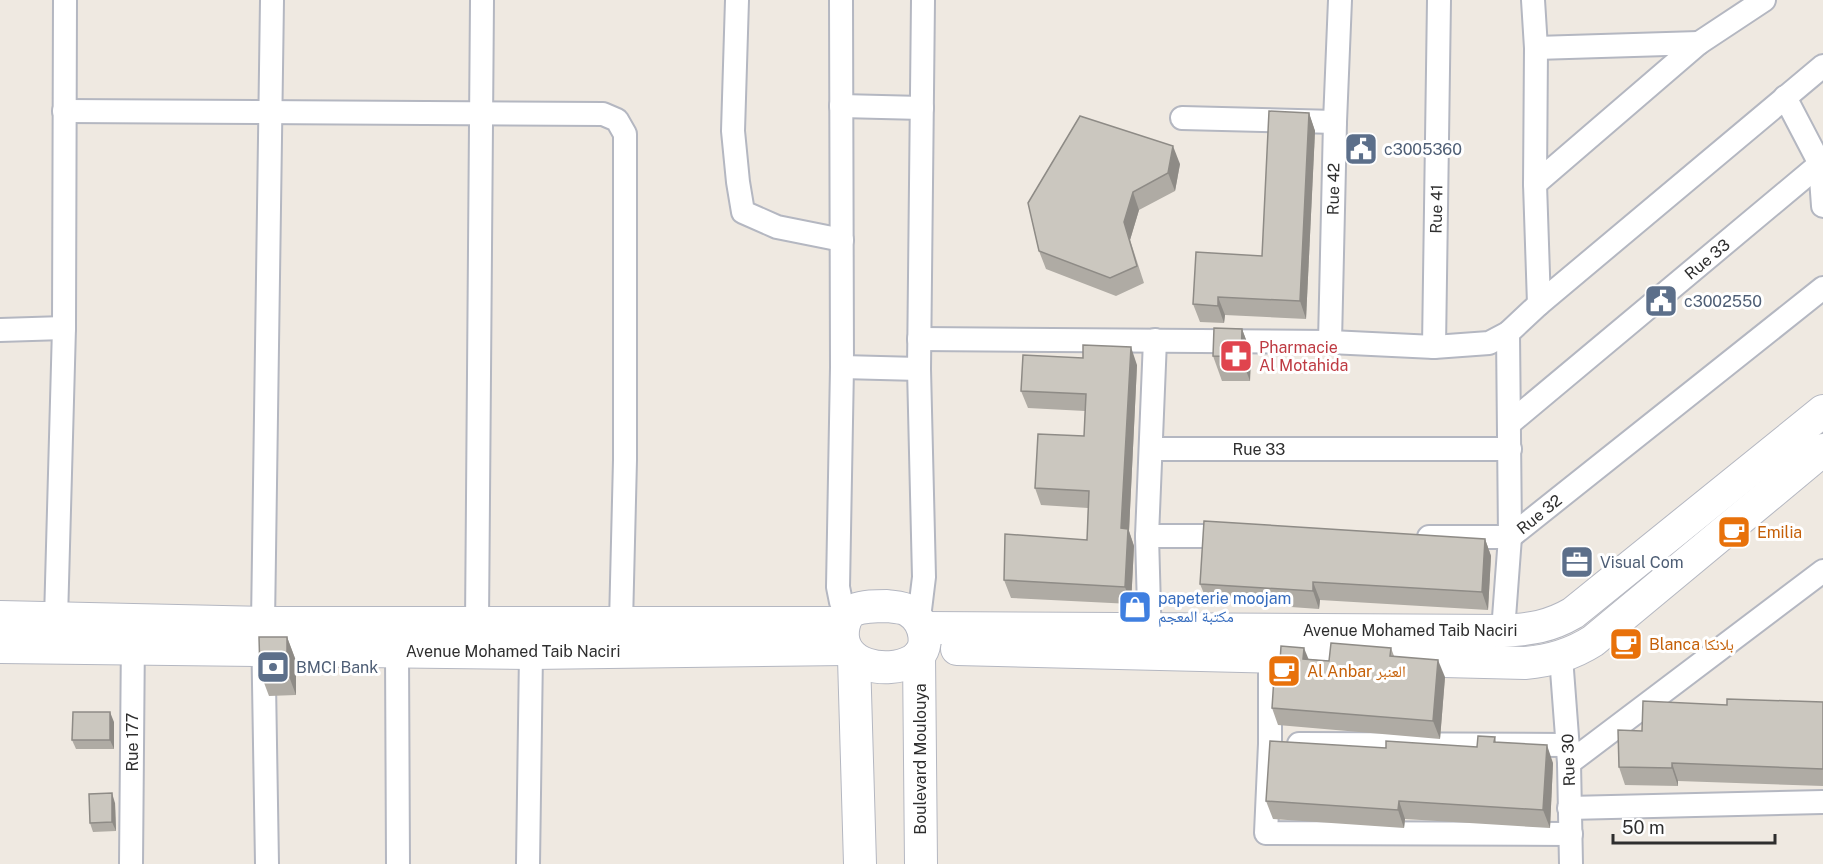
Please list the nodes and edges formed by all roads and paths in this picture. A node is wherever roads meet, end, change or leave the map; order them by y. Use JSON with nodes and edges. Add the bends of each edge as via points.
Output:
{"nodes":[{"id":1,"x":65,"y":0,"type":"edge"},
{"id":2,"x":272,"y":0,"type":"edge"},
{"id":3,"x":482,"y":0,"type":"edge"},
{"id":4,"x":737,"y":0,"type":"edge"},
{"id":5,"x":841,"y":0,"type":"edge"},
{"id":6,"x":923,"y":0,"type":"edge"},
{"id":7,"x":1340,"y":0,"type":"edge"},
{"id":8,"x":1439,"y":0,"type":"edge"},
{"id":9,"x":1533,"y":0,"type":"edge"},
{"id":10,"x":1764,"y":0,"type":"edge"},
{"id":11,"x":1699,"y":43,"type":"junction"},
{"id":12,"x":1536,"y":48,"type":"junction"},
{"id":13,"x":1823,"y":66,"type":"edge"},
{"id":14,"x":1785,"y":97,"type":"junction"},
{"id":15,"x":841,"y":106,"type":"junction"},
{"id":16,"x":922,"y":108,"type":"junction"},
{"id":17,"x":64,"y":111,"type":"junction"},
{"id":18,"x":271,"y":112,"type":"junction"},
{"id":19,"x":482,"y":113,"type":"junction"},
{"id":20,"x":1182,"y":118,"type":"dead end"},
{"id":21,"x":1335,"y":122,"type":"junction"},
{"id":22,"x":1820,"y":164,"type":"junction"},
{"id":23,"x":1535,"y":184,"type":"junction"},
{"id":24,"x":1823,"y":206,"type":"edge"},
{"id":25,"x":842,"y":240,"type":"junction"},
{"id":26,"x":1823,"y":288,"type":"edge"},
{"id":27,"x":1539,"y":304,"type":"junction"},
{"id":28,"x":64,"y":328,"type":"junction"},
{"id":29,"x":0,"y":330,"type":"edge"},
{"id":30,"x":1508,"y":333,"type":"junction"},
{"id":31,"x":919,"y":339,"type":"junction"},
{"id":32,"x":1155,"y":340,"type":"junction"},
{"id":33,"x":1330,"y":342,"type":"junction"},
{"id":34,"x":1434,"y":347,"type":"junction"},
{"id":35,"x":843,"y":367,"type":"junction"},
{"id":36,"x":919,"y":369,"type":"junction"},
{"id":37,"x":1823,"y":411,"type":"edge"},
{"id":38,"x":1510,"y":423,"type":"junction"},
{"id":39,"x":1151,"y":449,"type":"junction"},
{"id":40,"x":1510,"y":449,"type":"junction"},
{"id":41,"x":1823,"y":450,"type":"edge"},
{"id":42,"x":1147,"y":536,"type":"junction"},
{"id":43,"x":1253,"y":536,"type":"edge"},
{"id":44,"x":1405,"y":537,"type":"edge"},
{"id":45,"x":1510,"y":537,"type":"junction"},
{"id":46,"x":1823,"y":571,"type":"edge"},
{"id":47,"x":0,"y":617,"type":"edge"},
{"id":48,"x":56,"y":619,"type":"junction"},
{"id":49,"x":477,"y":623,"type":"junction"},
{"id":50,"x":621,"y":623,"type":"junction"},
{"id":51,"x":1503,"y":631,"type":"junction"},
{"id":52,"x":133,"y":634,"type":"junction"},
{"id":53,"x":263,"y":636,"type":"junction"},
{"id":54,"x":848,"y":637,"type":"junction"},
{"id":55,"x":921,"y":637,"type":"junction"},
{"id":56,"x":1150,"y":642,"type":"junction"},
{"id":57,"x":0,"y":647,"type":"edge"},
{"id":58,"x":397,"y":651,"type":"junction"},
{"id":59,"x":531,"y":653,"type":"junction"},
{"id":60,"x":1270,"y":657,"type":"junction"},
{"id":61,"x":1561,"y":657,"type":"junction"},
{"id":62,"x":1643,"y":705,"type":"junction"},
{"id":63,"x":1679,"y":705,"type":"edge"},
{"id":64,"x":1270,"y":744,"type":"junction"},
{"id":65,"x":1568,"y":754,"type":"junction"},
{"id":66,"x":1823,"y":802,"type":"edge"},
{"id":67,"x":1569,"y":808,"type":"junction"},
{"id":68,"x":1571,"y":834,"type":"junction"},
{"id":69,"x":131,"y":864,"type":"edge"},
{"id":70,"x":267,"y":864,"type":"edge"},
{"id":71,"x":398,"y":864,"type":"edge"},
{"id":72,"x":528,"y":864,"type":"edge"},
{"id":73,"x":860,"y":864,"type":"edge"},
{"id":74,"x":921,"y":864,"type":"edge"},
{"id":75,"x":1571,"y":864,"type":"edge"}],
"edges":[{"from":1,"to":17,"type":"street"},
{"from":2,"to":18,"type":"street"},
{"from":3,"to":19,"type":"street"},
{"from":4,"to":25,"type":"street","via":[[733,131],[743,212],[777,227]]},
{"from":5,"to":15,"type":"street"},
{"from":6,"to":16,"type":"street"},
{"from":7,"to":21,"type":"street","name":"Rue 42"},
{"from":8,"to":34,"type":"street","name":"Rue 41"},
{"from":9,"to":12,"type":"street"},
{"from":10,"to":11,"type":"street"},
{"from":11,"to":12,"type":"street"},
{"from":11,"to":23,"type":"street"},
{"from":12,"to":23,"type":"street"},
{"from":13,"to":14,"type":"street"},
{"from":14,"to":22,"type":"street"},
{"from":14,"to":27,"type":"street"},
{"from":15,"to":16,"type":"street"},
{"from":15,"to":25,"type":"street"},
{"from":16,"to":31,"type":"street"},
{"from":17,"to":18,"type":"street"},
{"from":17,"to":28,"type":"street"},
{"from":18,"to":19,"type":"street"},
{"from":18,"to":53,"type":"street"},
{"from":19,"to":49,"type":"street"},
{"from":19,"to":50,"type":"street","via":[[603,114],[617,120],[625,134]]},
{"from":20,"to":21,"type":"street"},
{"from":21,"to":33,"type":"street","name":"Rue 42"},
{"from":22,"to":24,"type":"street"},
{"from":22,"to":38,"type":"street","name":"Rue 33"},
{"from":23,"to":27,"type":"street"},
{"from":25,"to":35,"type":"street"},
{"from":26,"to":45,"type":"street","name":"Rue 32"},
{"from":27,"to":30,"type":"street"},
{"from":28,"to":29,"type":"street"},
{"from":28,"to":48,"type":"street"},
{"from":30,"to":34,"type":"street","via":[[1489,343]]},
{"from":30,"to":38,"type":"street"},
{"from":31,"to":32,"type":"street"},
{"from":31,"to":36,"type":"street"},
{"from":32,"to":33,"type":"street"},
{"from":32,"to":39,"type":"street"},
{"from":33,"to":34,"type":"street"},
{"from":35,"to":36,"type":"street"},
{"from":35,"to":54,"type":"street","via":[[838,587]]},
{"from":36,"to":55,"type":"street","via":[[924,578]]},
{"from":37,"to":51,"type":"street","name":"Avenue Mohamed Taib Naciri","via":[[1573,613],[1536,628]]},
{"from":38,"to":40,"type":"street"},
{"from":39,"to":40,"type":"street","name":"Rue 33"},
{"from":39,"to":42,"type":"street"},
{"from":40,"to":45,"type":"street"},
{"from":41,"to":61,"type":"street","name":"Avenue Mohamed Taib Naciri","via":[[1593,641]]},
{"from":42,"to":43,"type":"street"},
{"from":42,"to":56,"type":"street"},
{"from":44,"to":45,"type":"street","name":"Rue 32"},
{"from":45,"to":51,"type":"street"},
{"from":46,"to":62,"type":"street"},
{"from":47,"to":48,"type":"street","name":"Avenue Mohamed Taib Naciri"},
{"from":48,"to":52,"type":"street","name":"Avenue Mohamed Taib Naciri"},
{"from":49,"to":50,"type":"street","name":"Avenue Mohamed Taib Naciri"},
{"from":49,"to":53,"type":"street","name":"Avenue Mohamed Taib Naciri"},
{"from":50,"to":54,"type":"street","name":"Avenue Mohamed Taib Naciri"},
{"from":51,"to":56,"type":"street","name":"Avenue Mohamed Taib Naciri"},
{"from":52,"to":53,"type":"street","name":"Avenue Mohamed Taib Naciri"},
{"from":52,"to":57,"type":"street","name":"Avenue Mohamed Taib Naciri"},
{"from":52,"to":69,"type":"street","name":"Rue 177"},
{"from":53,"to":58,"type":"street","name":"Avenue Mohamed Taib Naciri"},
{"from":53,"to":70,"type":"street"},
{"from":54,"to":55,"type":"street","via":[[866,665],[884,668],[916,660]]},
{"from":54,"to":55,"type":"street","via":[[855,610],[886,606],[906,609]]},
{"from":54,"to":59,"type":"street","name":"Avenue Mohamed Taib Naciri"},
{"from":54,"to":73,"type":"street"},
{"from":55,"to":56,"type":"street","name":"Avenue Mohamed Taib Naciri"},
{"from":55,"to":74,"type":"street","name":"Boulevard Moulouya"},
{"from":56,"to":60,"type":"street","name":"Avenue Mohamed Taib Naciri"},
{"from":58,"to":59,"type":"street","name":"Avenue Mohamed Taib Naciri"},
{"from":58,"to":71,"type":"street"},
{"from":59,"to":72,"type":"street"},
{"from":60,"to":61,"type":"street","name":"Avenue Mohamed Taib Naciri","via":[[1525,663]]},
{"from":60,"to":64,"type":"street"},
{"from":61,"to":65,"type":"street","name":"Rue 30"},
{"from":62,"to":63,"type":"street"},
{"from":62,"to":65,"type":"street"},
{"from":64,"to":65,"type":"street"},
{"from":64,"to":68,"type":"street","via":[[1266,833]]},
{"from":65,"to":67,"type":"street","name":"Rue 30"},
{"from":66,"to":67,"type":"street"},
{"from":67,"to":68,"type":"street","name":"Rue 30"},
{"from":68,"to":75,"type":"street","name":"Rue 30"}]}
